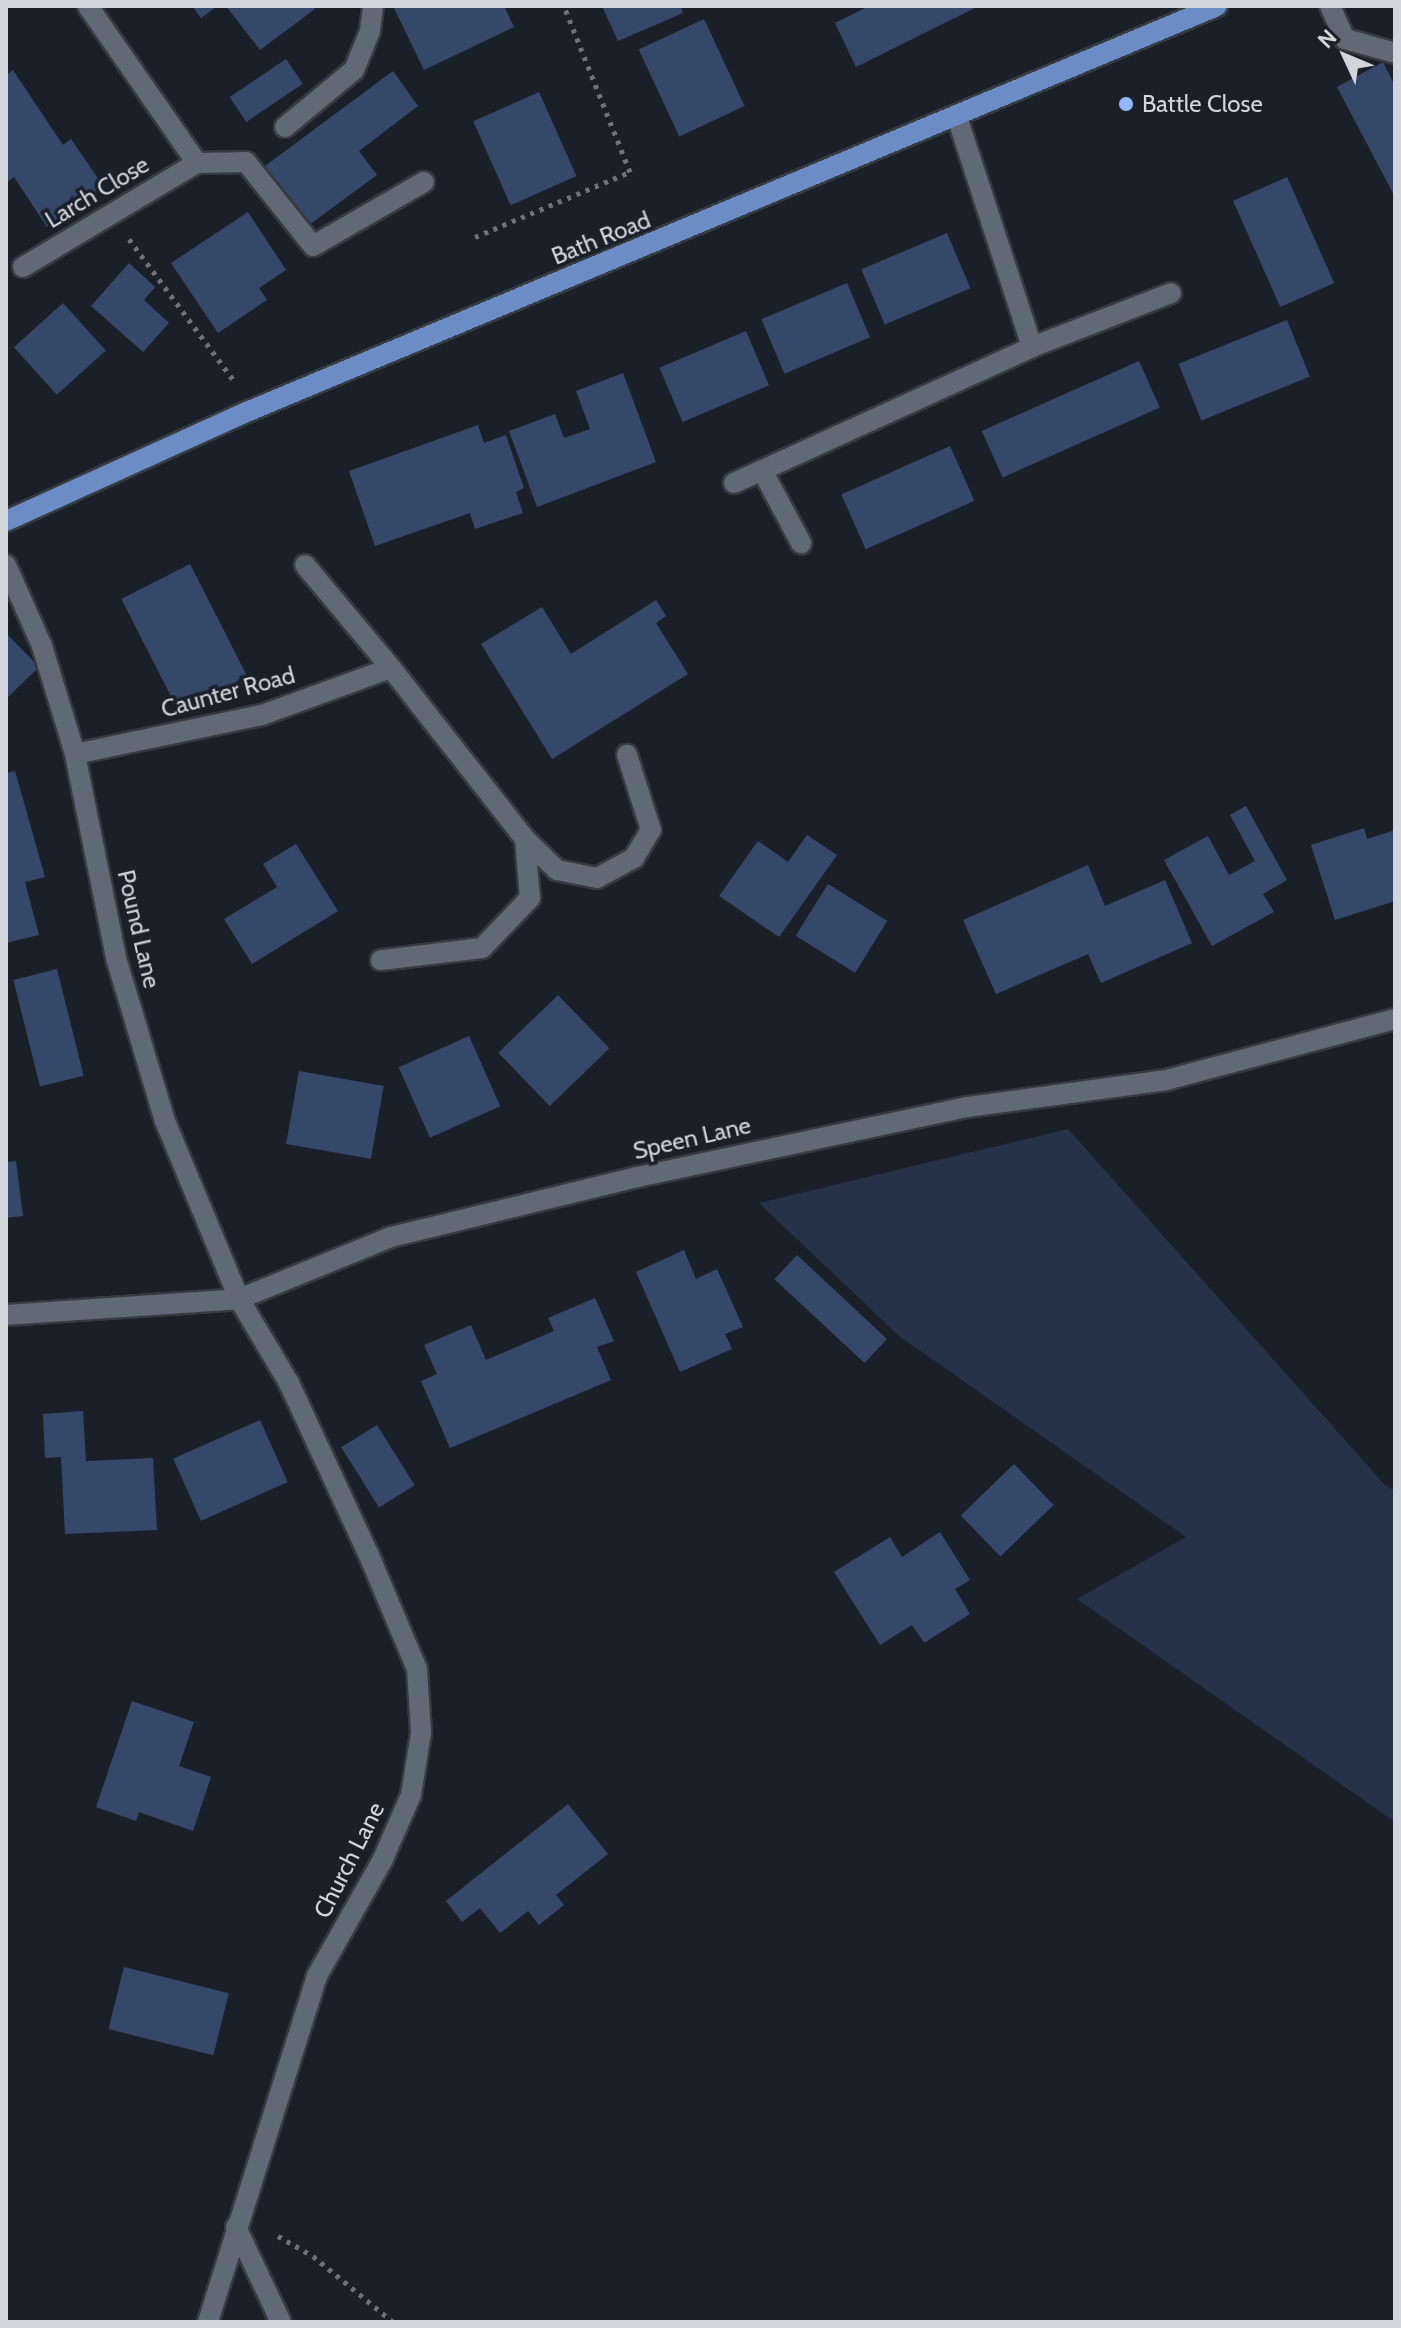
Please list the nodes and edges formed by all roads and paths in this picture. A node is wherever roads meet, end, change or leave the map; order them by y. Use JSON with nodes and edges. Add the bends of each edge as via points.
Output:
{"nodes":[{"id":1,"x":88,"y":6,"type":"edge"},
{"id":2,"x":373,"y":6,"type":"edge"},
{"id":3,"x":564,"y":6,"type":"edge"},
{"id":4,"x":1217,"y":6,"type":"edge"},
{"id":5,"x":1330,"y":6,"type":"edge"},
{"id":6,"x":1395,"y":53,"type":"edge"},
{"id":7,"x":957,"y":117,"type":"junction"},
{"id":8,"x":285,"y":127,"type":"dead end"},
{"id":9,"x":197,"y":163,"type":"junction"},
{"id":10,"x":424,"y":182,"type":"dead end"},
{"id":11,"x":111,"y":214,"type":"junction"},
{"id":12,"x":475,"y":237,"type":"dead end"},
{"id":13,"x":23,"y":267,"type":"dead end"},
{"id":14,"x":1171,"y":293,"type":"dead end"},
{"id":15,"x":1032,"y":347,"type":"junction"},
{"id":16,"x":249,"y":411,"type":"junction"},
{"id":17,"x":763,"y":472,"type":"junction"},
{"id":18,"x":734,"y":483,"type":"dead end"},
{"id":19,"x":6,"y":521,"type":"edge"},
{"id":20,"x":801,"y":543,"type":"dead end"},
{"id":21,"x":6,"y":565,"type":"edge"},
{"id":22,"x":305,"y":565,"type":"dead end"},
{"id":23,"x":391,"y":668,"type":"junction"},
{"id":24,"x":75,"y":754,"type":"junction"},
{"id":25,"x":627,"y":755,"type":"dead end"},
{"id":26,"x":525,"y":839,"type":"junction"},
{"id":27,"x":381,"y":960,"type":"dead end"},
{"id":28,"x":1395,"y":1019,"type":"edge"},
{"id":29,"x":239,"y":1299,"type":"junction"},
{"id":30,"x":6,"y":1315,"type":"edge"},
{"id":31,"x":236,"y":2227,"type":"junction"},
{"id":32,"x":208,"y":2322,"type":"edge"},
{"id":33,"x":281,"y":2322,"type":"edge"},
{"id":34,"x":393,"y":2322,"type":"edge"}],
"edges":[{"from":1,"to":9,"type":"street"},
{"from":2,"to":8,"type":"street","via":[[367,41],[354,70]]},
{"from":3,"to":12,"type":"path","via":[[630,172]]},
{"from":4,"to":7,"type":"main road","name":"Bath Road"},
{"from":5,"to":6,"type":"street","via":[[1345,39]]},
{"from":7,"to":15,"type":"street"},
{"from":7,"to":16,"type":"main road","name":"Bath Road"},
{"from":9,"to":10,"type":"street","via":[[246,162],[313,246]]},
{"from":9,"to":11,"type":"street","name":"Larch Close"},
{"from":11,"to":13,"type":"street","name":"Larch Close"},
{"from":11,"to":16,"type":"path","via":[[240,389]]},
{"from":14,"to":15,"type":"street"},
{"from":15,"to":17,"type":"street"},
{"from":16,"to":19,"type":"main road","name":"Bath Road"},
{"from":17,"to":18,"type":"street"},
{"from":17,"to":20,"type":"street"},
{"from":21,"to":24,"type":"street","name":"Pound Lane","via":[[42,646]]},
{"from":22,"to":23,"type":"street"},
{"from":23,"to":24,"type":"street","name":"Caunter Road","via":[[262,715]]},
{"from":23,"to":26,"type":"street"},
{"from":24,"to":29,"type":"street","name":"Pound Lane","via":[[116,958],[165,1121]]},
{"from":25,"to":26,"type":"street","via":[[651,830],[634,858],[597,878],[557,870]]},
{"from":26,"to":27,"type":"street","via":[[530,898],[482,948]]},
{"from":28,"to":29,"type":"street","name":"Speen Lane","via":[[1166,1080],[967,1107],[391,1237]]},
{"from":29,"to":30,"type":"street","name":"Speen Lane"},
{"from":29,"to":31,"type":"street","name":"Church Lane","via":[[289,1383],[417,1669],[421,1733],[411,1795],[382,1861],[317,1976]]},
{"from":31,"to":32,"type":"street","name":"Church Lane"},
{"from":31,"to":33,"type":"street"},
{"from":31,"to":34,"type":"path","via":[[258,2237],[273,2233],[313,2256]]}]}
